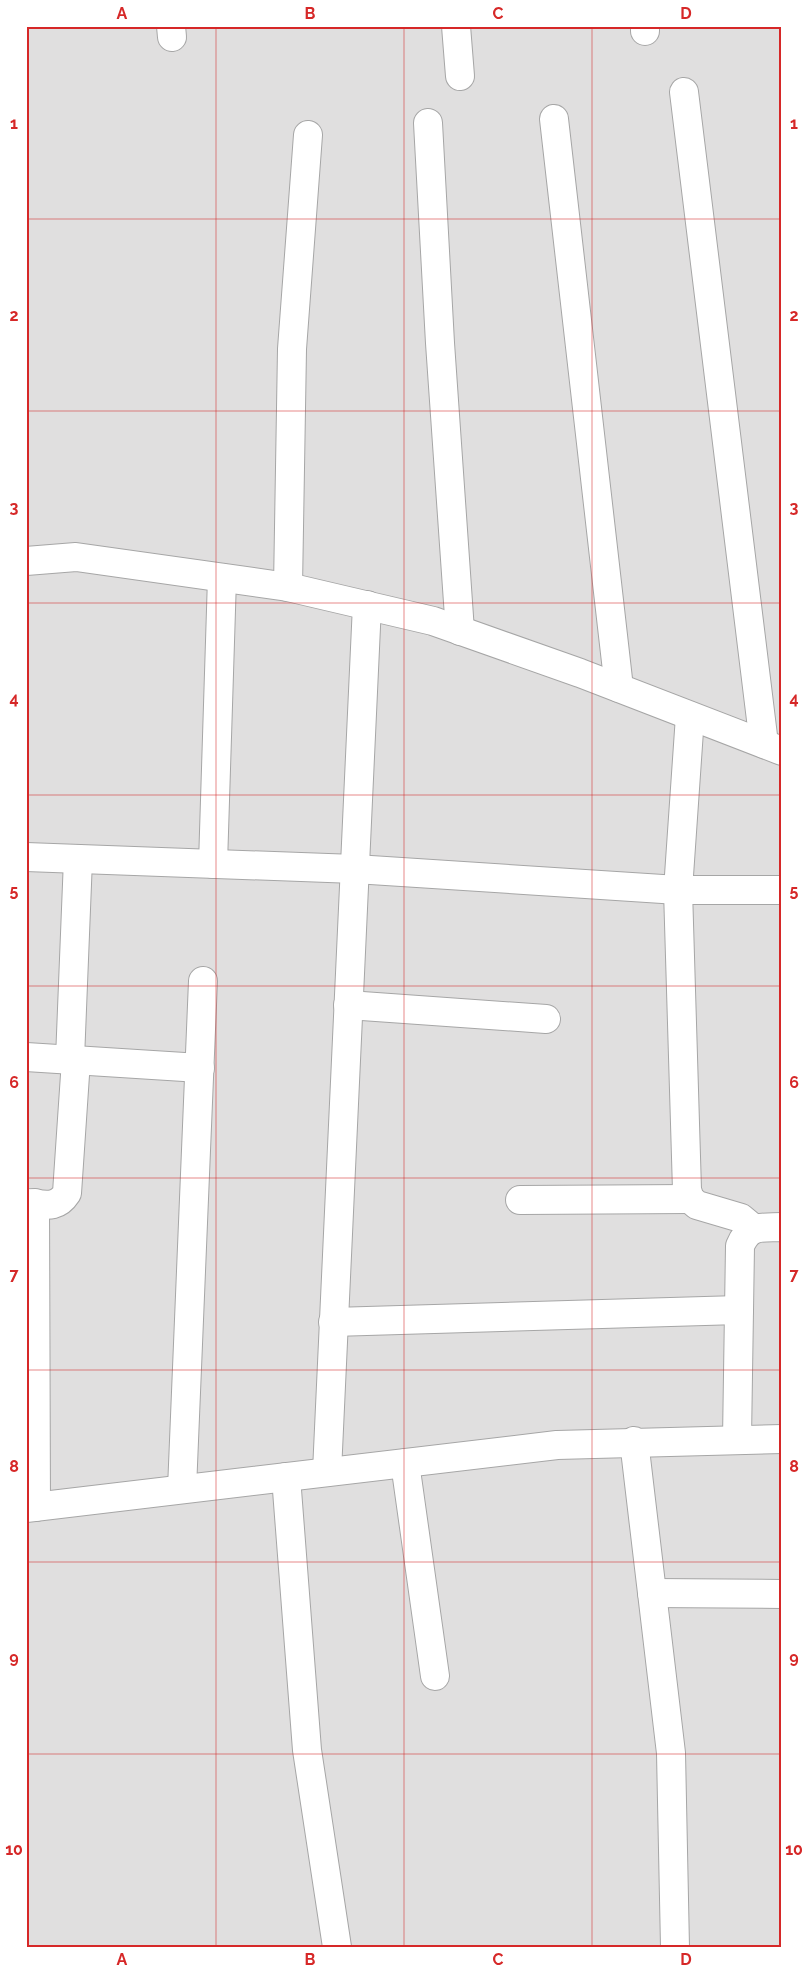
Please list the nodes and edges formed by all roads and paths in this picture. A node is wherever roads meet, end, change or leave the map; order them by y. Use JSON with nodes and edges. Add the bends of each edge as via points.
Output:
{"nodes":[{"id":1,"x":456,"y":26,"type":"edge"},
{"id":2,"x":460,"y":76,"type":"dead end"},
{"id":3,"x":684,"y":92,"type":"dead end"},
{"id":4,"x":554,"y":119,"type":"dead end"},
{"id":5,"x":428,"y":122,"type":"dead end"},
{"id":6,"x":308,"y":135,"type":"dead end"},
{"id":7,"x":26,"y":561,"type":"edge"},
{"id":8,"x":222,"y":578,"type":"junction"},
{"id":9,"x":288,"y":588,"type":"junction"},
{"id":10,"x":367,"y":606,"type":"junction"},
{"id":11,"x":460,"y":630,"type":"junction"},
{"id":12,"x":619,"y":688,"type":"junction"},
{"id":13,"x":690,"y":716,"type":"junction"},
{"id":14,"x":773,"y":747,"type":"edge"},
{"id":15,"x":26,"y":857,"type":"edge"},
{"id":16,"x":78,"y":859,"type":"junction"},
{"id":17,"x":213,"y":864,"type":"junction"},
{"id":18,"x":355,"y":869,"type":"junction"},
{"id":19,"x":678,"y":890,"type":"junction"},
{"id":20,"x":782,"y":890,"type":"edge"},
{"id":21,"x":203,"y":981,"type":"dead end"},
{"id":22,"x":348,"y":1004,"type":"junction"},
{"id":23,"x":546,"y":1019,"type":"dead end"},
{"id":24,"x":26,"y":1057,"type":"edge"},
{"id":25,"x":73,"y":1060,"type":"junction"},
{"id":26,"x":200,"y":1068,"type":"junction"},
{"id":27,"x":690,"y":1199,"type":"junction"},
{"id":28,"x":520,"y":1200,"type":"dead end"},
{"id":29,"x":31,"y":1203,"type":"edge"},
{"id":30,"x":782,"y":1227,"type":"edge"},
{"id":31,"x":753,"y":1228,"type":"junction"},
{"id":32,"x":739,"y":1310,"type":"junction"},
{"id":33,"x":333,"y":1322,"type":"junction"},
{"id":34,"x":782,"y":1438,"type":"edge"},
{"id":35,"x":737,"y":1439,"type":"junction"},
{"id":36,"x":634,"y":1441,"type":"junction"},
{"id":37,"x":405,"y":1462,"type":"junction"},
{"id":38,"x":326,"y":1472,"type":"junction"},
{"id":39,"x":286,"y":1477,"type":"junction"},
{"id":40,"x":182,"y":1489,"type":"junction"},
{"id":41,"x":31,"y":1507,"type":"edge"},
{"id":42,"x":652,"y":1592,"type":"junction"},
{"id":43,"x":782,"y":1594,"type":"edge"},
{"id":44,"x":435,"y":1676,"type":"dead end"},
{"id":45,"x":337,"y":1947,"type":"edge"},
{"id":46,"x":676,"y":1947,"type":"edge"}],
"edges":[{"from":1,"to":2,"type":"street"},
{"from":3,"to":14,"type":"street"},
{"from":4,"to":12,"type":"street"},
{"from":5,"to":11,"type":"street"},
{"from":6,"to":9,"type":"street","via":[[292,349]]},
{"from":7,"to":8,"type":"street","via":[[76,557]]},
{"from":8,"to":9,"type":"street"},
{"from":8,"to":17,"type":"street"},
{"from":9,"to":10,"type":"street"},
{"from":10,"to":11,"type":"street"},
{"from":10,"to":18,"type":"street"},
{"from":11,"to":12,"type":"street"},
{"from":12,"to":13,"type":"street"},
{"from":13,"to":14,"type":"street"},
{"from":13,"to":19,"type":"street"},
{"from":15,"to":16,"type":"street"},
{"from":16,"to":17,"type":"street"},
{"from":16,"to":25,"type":"street"},
{"from":17,"to":18,"type":"street"},
{"from":18,"to":19,"type":"street"},
{"from":18,"to":22,"type":"street"},
{"from":19,"to":20,"type":"street"},
{"from":19,"to":27,"type":"street","via":[[687,1190]]},
{"from":21,"to":26,"type":"street"},
{"from":22,"to":23,"type":"street"},
{"from":22,"to":33,"type":"street"},
{"from":24,"to":25,"type":"street"},
{"from":25,"to":26,"type":"street"},
{"from":25,"to":29,"type":"street","via":[[67,1193],[61,1202],[53,1205]]},
{"from":26,"to":40,"type":"street"},
{"from":27,"to":28,"type":"street"},
{"from":27,"to":31,"type":"street","via":[[697,1205],[741,1218]]},
{"from":29,"to":41,"type":"street"},
{"from":30,"to":31,"type":"street"},
{"from":31,"to":32,"type":"street","via":[[740,1246]]},
{"from":32,"to":33,"type":"street"},
{"from":32,"to":35,"type":"street"},
{"from":33,"to":38,"type":"street"},
{"from":34,"to":35,"type":"street"},
{"from":35,"to":36,"type":"street"},
{"from":36,"to":37,"type":"street","via":[[558,1444]]},
{"from":36,"to":42,"type":"street"},
{"from":37,"to":38,"type":"street"},
{"from":37,"to":44,"type":"street"},
{"from":38,"to":39,"type":"street"},
{"from":39,"to":40,"type":"street"},
{"from":39,"to":45,"type":"street","via":[[306,1750]]},
{"from":40,"to":41,"type":"street"},
{"from":42,"to":43,"type":"street"},
{"from":42,"to":46,"type":"street","via":[[670,1753]]}]}
